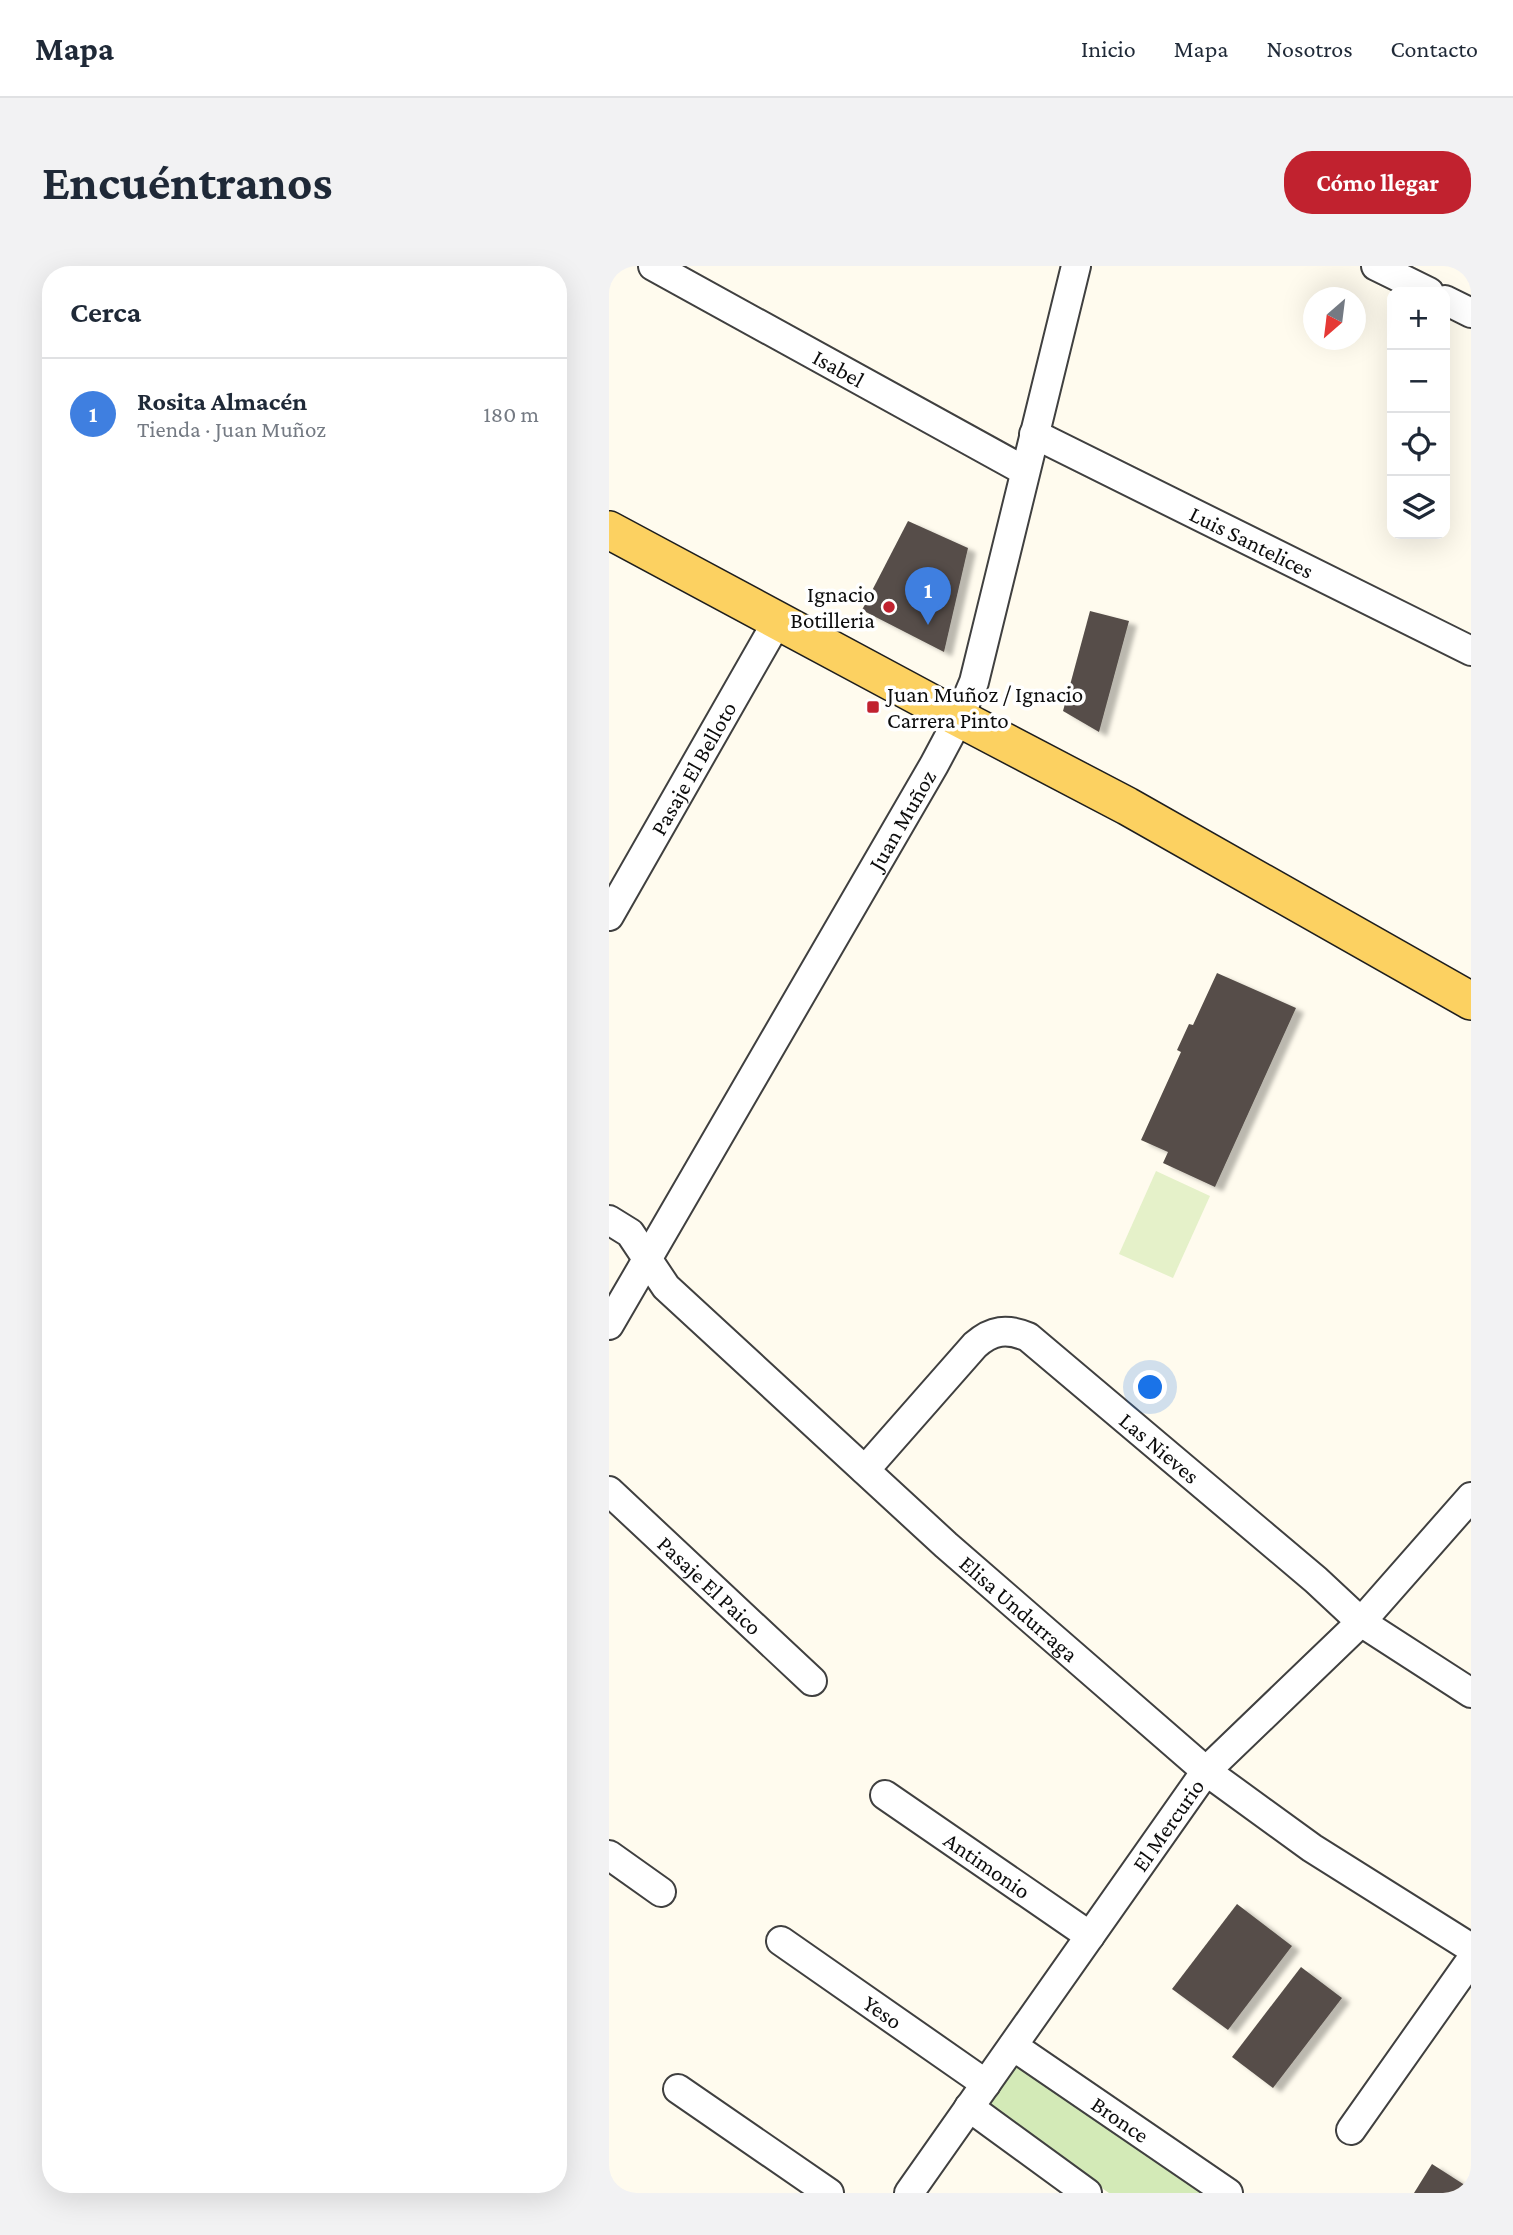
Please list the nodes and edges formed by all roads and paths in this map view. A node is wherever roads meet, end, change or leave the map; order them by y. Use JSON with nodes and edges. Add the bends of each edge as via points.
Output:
{"nodes":[{"id":1,"x":653,"y":266,"type":"edge"},
{"id":2,"x":1076,"y":266,"type":"edge"},
{"id":3,"x":1376,"y":266,"type":"edge"},
{"id":4,"x":1419,"y":287,"type":"edge"},
{"id":5,"x":1450,"y":302,"type":"edge"},
{"id":6,"x":1471,"y":313,"type":"edge"},
{"id":7,"x":1034,"y":434,"type":"junction"},
{"id":8,"x":1025,"y":471,"type":"junction"},
{"id":9,"x":612,"y":537,"type":"edge"},
{"id":10,"x":778,"y":621,"type":"junction"},
{"id":11,"x":1471,"y":651,"type":"edge"},
{"id":12,"x":959,"y":719,"type":"junction"},
{"id":13,"x":609,"y":916,"type":"edge"},
{"id":14,"x":1471,"y":1001,"type":"edge"},
{"id":15,"x":609,"y":1220,"type":"edge"},
{"id":16,"x":647,"y":1259,"type":"junction"},
{"id":17,"x":609,"y":1325,"type":"edge"},
{"id":18,"x":865,"y":1470,"type":"junction"},
{"id":19,"x":609,"y":1490,"type":"edge"},
{"id":20,"x":1471,"y":1497,"type":"edge"},
{"id":21,"x":1361,"y":1622,"type":"junction"},
{"id":22,"x":812,"y":1681,"type":"dead end"},
{"id":23,"x":1471,"y":1693,"type":"edge"},
{"id":24,"x":1206,"y":1771,"type":"junction"},
{"id":25,"x":885,"y":1795,"type":"dead end"},
{"id":26,"x":609,"y":1855,"type":"edge"},
{"id":27,"x":661,"y":1892,"type":"dead end"},
{"id":28,"x":1090,"y":1936,"type":"junction"},
{"id":29,"x":781,"y":1941,"type":"dead end"},
{"id":30,"x":1471,"y":1948,"type":"edge"},
{"id":31,"x":1471,"y":1960,"type":"edge"},
{"id":32,"x":1013,"y":2046,"type":"junction"},
{"id":33,"x":986,"y":2084,"type":"junction"},
{"id":34,"x":678,"y":2089,"type":"dead end"},
{"id":35,"x":969,"y":2107,"type":"junction"},
{"id":36,"x":1351,"y":2130,"type":"dead end"},
{"id":37,"x":829,"y":2193,"type":"edge"},
{"id":38,"x":909,"y":2193,"type":"edge"},
{"id":39,"x":1087,"y":2193,"type":"edge"},
{"id":40,"x":1228,"y":2193,"type":"edge"}],
"edges":[{"from":1,"to":8,"type":"street","name":"Isabel"},
{"from":2,"to":7,"type":"street","name":"Juan Muñoz"},
{"from":3,"to":4,"type":"street"},
{"from":5,"to":6,"type":"street"},
{"from":7,"to":8,"type":"street","name":"Juan Muñoz"},
{"from":7,"to":11,"type":"street","name":"Luis Santelices"},
{"from":8,"to":12,"type":"street","name":"Juan Muñoz","via":[[974,682]]},
{"from":9,"to":10,"type":"main road"},
{"from":10,"to":12,"type":"main road"},
{"from":10,"to":13,"type":"street","name":"Pasaje El Belloto"},
{"from":12,"to":14,"type":"main road","via":[[1127,806]]},
{"from":12,"to":16,"type":"street","name":"Juan Muñoz"},
{"from":15,"to":16,"type":"street","name":"Elisa Undurraga","via":[[630,1233]]},
{"from":16,"to":17,"type":"street","name":"Juan Muñoz"},
{"from":16,"to":18,"type":"street","name":"Elisa Undurraga","via":[[666,1287]]},
{"from":18,"to":21,"type":"street","name":"Las Nieves","via":[[975,1345],[994,1332],[1017,1332]]},
{"from":18,"to":24,"type":"street","name":"Elisa Undurraga"},
{"from":19,"to":22,"type":"street","name":"Pasaje El Paico"},
{"from":20,"to":21,"type":"street","name":"El Mercurio"},
{"from":21,"to":23,"type":"street","name":"Las Nieves"},
{"from":21,"to":24,"type":"street","name":"El Mercurio"},
{"from":24,"to":28,"type":"street","name":"El Mercurio"},
{"from":24,"to":30,"type":"street","name":"Elisa Undurraga","via":[[1312,1848]]},
{"from":25,"to":28,"type":"street","name":"Antimonio"},
{"from":26,"to":27,"type":"street"},
{"from":28,"to":32,"type":"street","name":"El Mercurio"},
{"from":29,"to":33,"type":"street","name":"Yeso"},
{"from":31,"to":36,"type":"street"},
{"from":32,"to":33,"type":"street","name":"El Mercurio"},
{"from":32,"to":40,"type":"street","name":"Bronce"},
{"from":33,"to":35,"type":"street","name":"El Mercurio"},
{"from":34,"to":37,"type":"street"},
{"from":35,"to":38,"type":"street","name":"El Mercurio"},
{"from":35,"to":39,"type":"street"}]}
